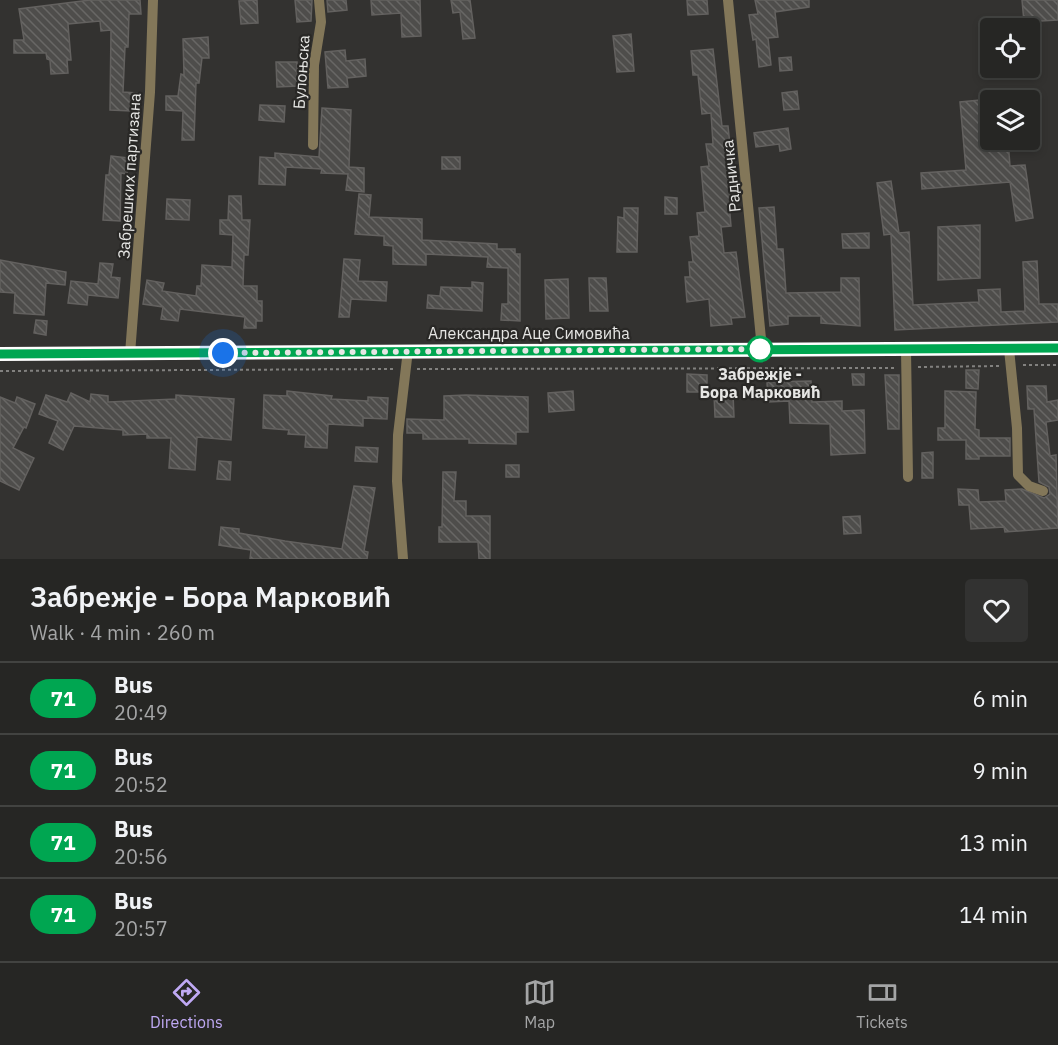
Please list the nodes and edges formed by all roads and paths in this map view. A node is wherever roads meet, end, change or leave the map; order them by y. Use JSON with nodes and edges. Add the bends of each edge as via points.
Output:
{"nodes":[{"id":1,"x":153,"y":0,"type":"edge"},
{"id":2,"x":319,"y":0,"type":"edge"},
{"id":3,"x":728,"y":0,"type":"edge"},
{"id":4,"x":313,"y":146,"type":"dead end"},
{"id":5,"x":1058,"y":348,"type":"edge"},
{"id":6,"x":762,"y":349,"type":"junction"},
{"id":7,"x":1009,"y":349,"type":"junction"},
{"id":8,"x":408,"y":350,"type":"junction"},
{"id":9,"x":906,"y":350,"type":"junction"},
{"id":10,"x":0,"y":354,"type":"edge"},
{"id":11,"x":130,"y":354,"type":"junction"},
{"id":12,"x":1058,"y":365,"type":"edge"},
{"id":13,"x":1010,"y":366,"type":"junction"},
{"id":14,"x":906,"y":368,"type":"junction"},
{"id":15,"x":407,"y":369,"type":"junction"},
{"id":16,"x":0,"y":371,"type":"edge"},
{"id":17,"x":908,"y":477,"type":"dead end"},
{"id":18,"x":1043,"y":491,"type":"dead end"},
{"id":19,"x":403,"y":559,"type":"edge"}],
"edges":[{"from":1,"to":11,"type":"street","name":"Забрешких партизана"},
{"from":2,"to":4,"type":"street","name":"Булоњска"},
{"from":3,"to":6,"type":"street","name":"Радничка"},
{"from":5,"to":7,"type":"street","name":"Александра Аце Симовића"},
{"from":6,"to":8,"type":"street","name":"Александра Аце Симовића"},
{"from":6,"to":9,"type":"street","name":"Александра Аце Симовића"},
{"from":7,"to":9,"type":"street","name":"Александра Аце Симовића"},
{"from":7,"to":13,"type":"street"},
{"from":8,"to":11,"type":"street","name":"Александра Аце Симовића"},
{"from":8,"to":15,"type":"street"},
{"from":9,"to":14,"type":"street"},
{"from":10,"to":11,"type":"street","name":"Александра Аце Симовића"},
{"from":12,"to":13,"type":"path"},
{"from":13,"to":14,"type":"path"},
{"from":13,"to":18,"type":"street","via":[[1018,475],[1029,486]]},
{"from":14,"to":15,"type":"path"},
{"from":14,"to":17,"type":"street"},
{"from":15,"to":16,"type":"path"},
{"from":15,"to":19,"type":"street","via":[[397,469]]}]}
